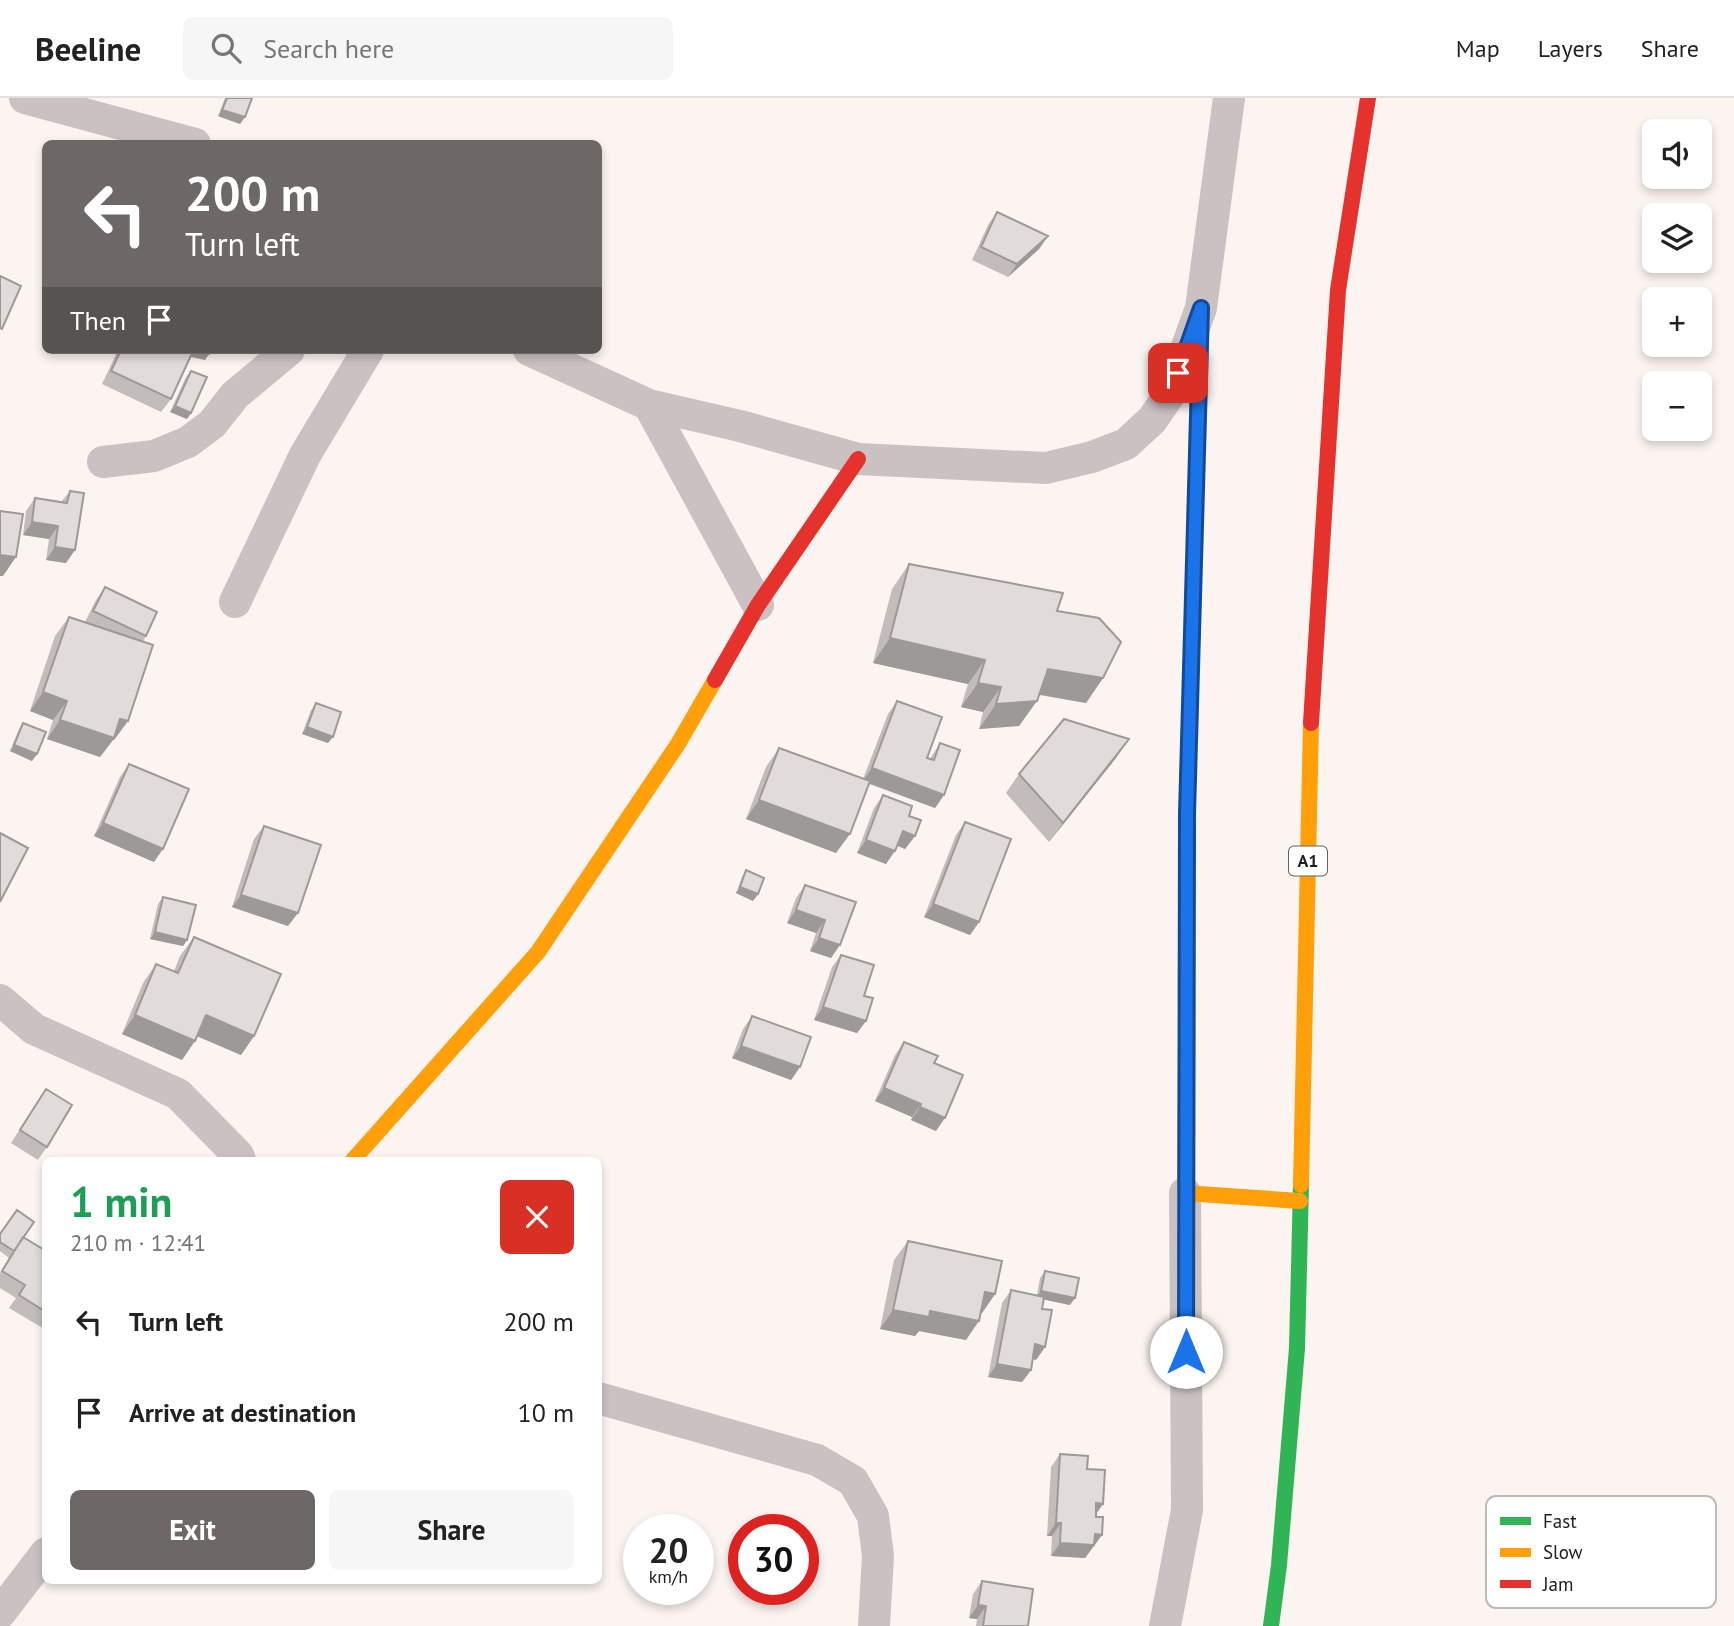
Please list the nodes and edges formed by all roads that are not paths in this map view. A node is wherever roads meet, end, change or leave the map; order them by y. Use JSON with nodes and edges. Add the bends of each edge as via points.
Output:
{"nodes":[{"id":1,"x":25,"y":98,"type":"edge"},
{"id":2,"x":1229,"y":98,"type":"edge"},
{"id":3,"x":1368,"y":98,"type":"edge"},
{"id":4,"x":180,"y":140,"type":"edge"},
{"id":5,"x":1201,"y":308,"type":"junction"},
{"id":6,"x":284,"y":354,"type":"edge"},
{"id":7,"x":366,"y":354,"type":"edge"},
{"id":8,"x":538,"y":354,"type":"edge"},
{"id":9,"x":649,"y":404,"type":"junction"},
{"id":10,"x":858,"y":459,"type":"junction"},
{"id":11,"x":103,"y":462,"type":"dead end"},
{"id":12,"x":235,"y":602,"type":"dead end"},
{"id":13,"x":758,"y":605,"type":"junction"},
{"id":14,"x":0,"y":1000,"type":"edge"},
{"id":15,"x":239,"y":1157,"type":"edge"},
{"id":16,"x":356,"y":1157,"type":"edge"},
{"id":17,"x":1185,"y":1193,"type":"junction"},
{"id":18,"x":1300,"y":1201,"type":"junction"},
{"id":19,"x":602,"y":1399,"type":"edge"},
{"id":20,"x":42,"y":1558,"type":"edge"},
{"id":21,"x":0,"y":1613,"type":"edge"},
{"id":22,"x":874,"y":1626,"type":"edge"},
{"id":23,"x":1165,"y":1626,"type":"edge"},
{"id":24,"x":1271,"y":1626,"type":"edge"}],
"edges":[{"from":1,"to":4,"type":"street"},
{"from":2,"to":5,"type":"street"},
{"from":3,"to":18,"type":"main road","number":"A1","via":[[1338,290],[1312,699]]},
{"from":5,"to":10,"type":"street","via":[[1170,394],[1152,420],[1126,444],[1046,468]]},
{"from":5,"to":17,"type":"main road","via":[[1187,814]]},
{"from":6,"to":11,"type":"street","via":[[188,442],[155,456]]},
{"from":7,"to":12,"type":"street","via":[[305,455]]},
{"from":8,"to":9,"type":"street"},
{"from":9,"to":10,"type":"street"},
{"from":9,"to":13,"type":"street"},
{"from":10,"to":13,"type":"main road"},
{"from":13,"to":16,"type":"main road","via":[[678,744],[538,952]]},
{"from":14,"to":15,"type":"street","via":[[34,1029],[178,1094]]},
{"from":17,"to":18,"type":"main road"},
{"from":17,"to":23,"type":"street","via":[[1187,1510]]},
{"from":18,"to":24,"type":"main road","number":"A1","via":[[1297,1348]]},
{"from":19,"to":22,"type":"street","via":[[817,1460],[853,1481],[873,1516],[878,1556]]},
{"from":20,"to":21,"type":"street"}]}
